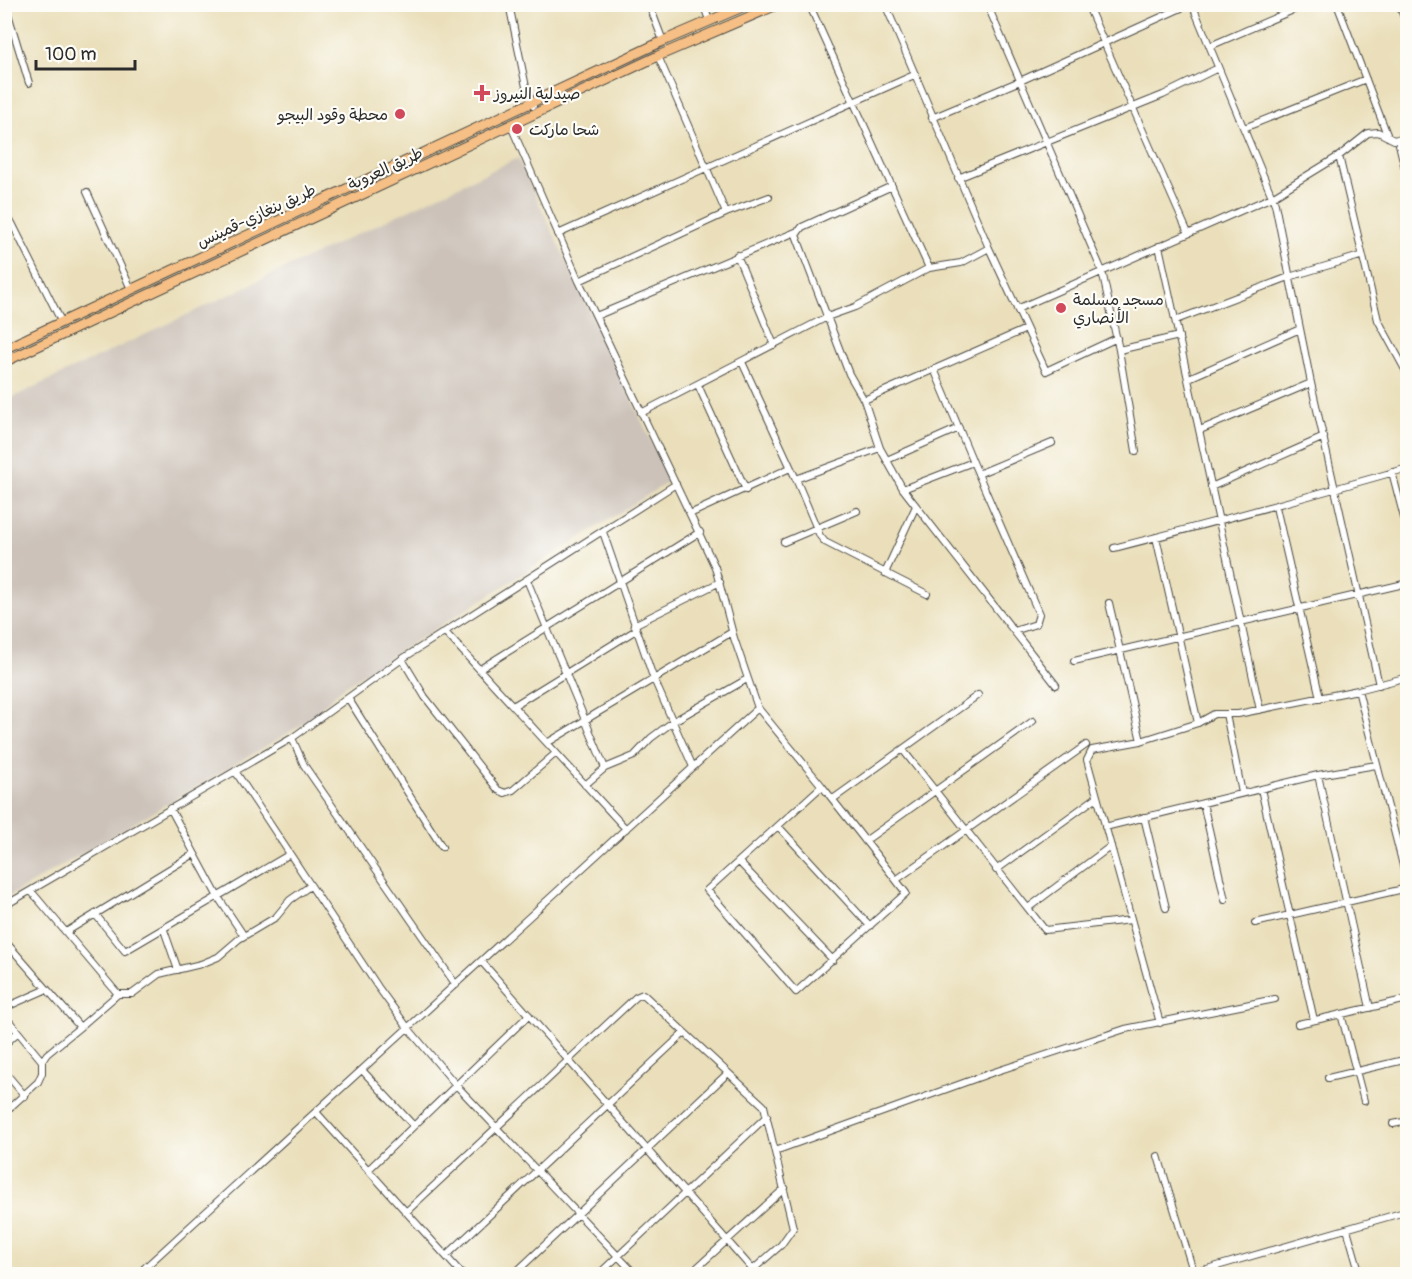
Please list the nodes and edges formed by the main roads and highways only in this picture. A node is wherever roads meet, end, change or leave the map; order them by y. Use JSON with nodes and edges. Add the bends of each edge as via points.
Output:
{"nodes":[{"id":1,"x":749,"y":4,"type":"edge"},
{"id":2,"x":779,"y":4,"type":"edge"},
{"id":3,"x":4,"y":349,"type":"edge"},
{"id":4,"x":4,"y":362,"type":"edge"}],
"edges":[{"from":1,"to":3,"type":"main road","name":"طريق بنغازي-قمينس"},
{"from":2,"to":4,"type":"main road","name":"طريق العروبة","via":[[657,56]]}]}
